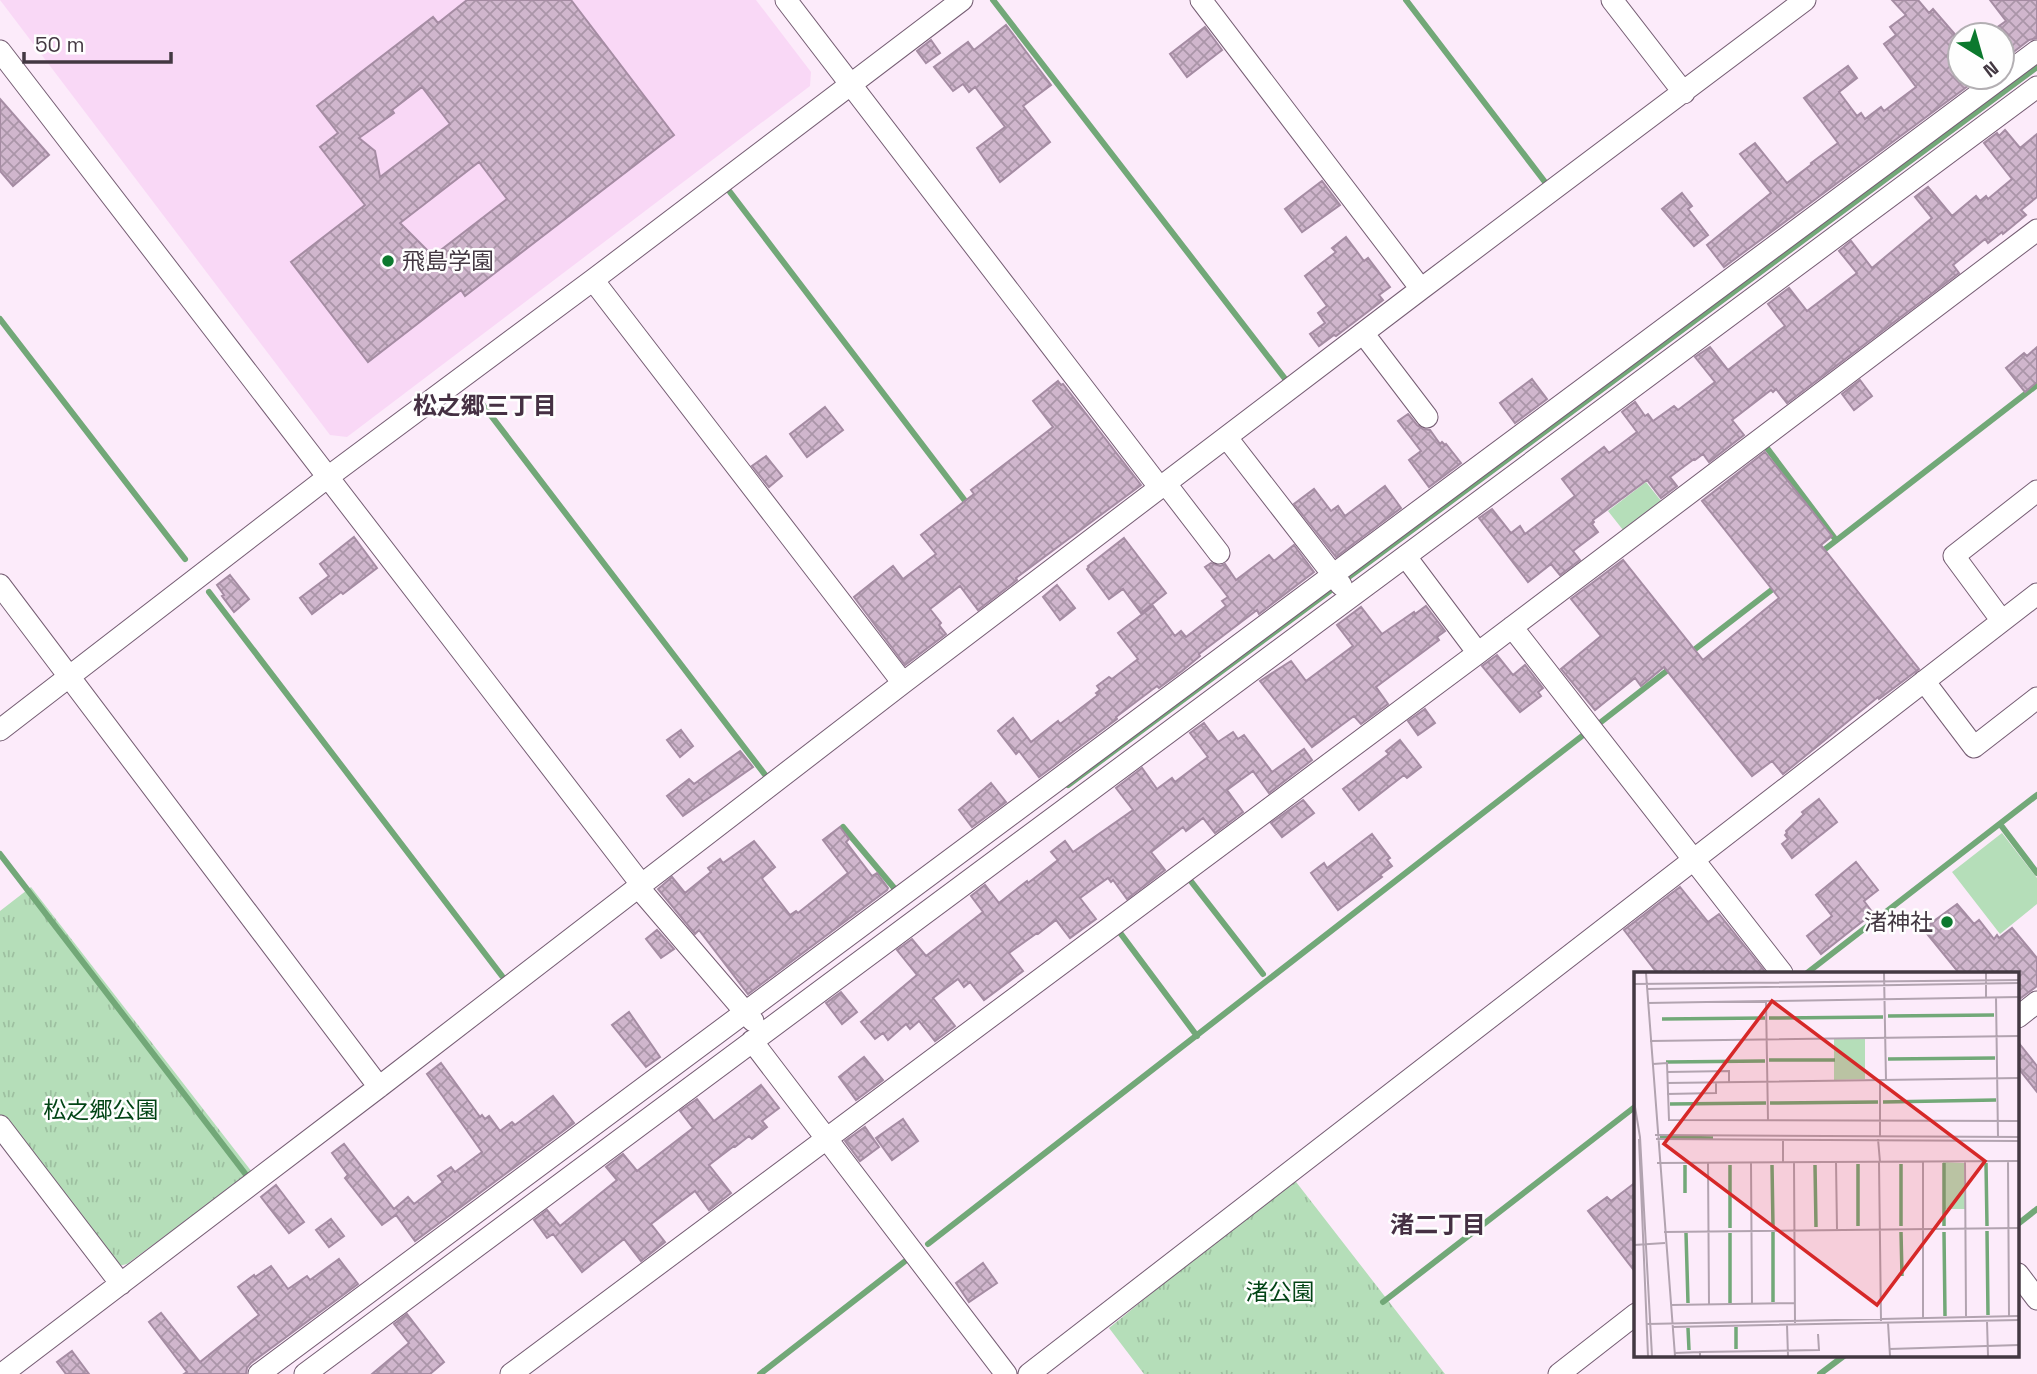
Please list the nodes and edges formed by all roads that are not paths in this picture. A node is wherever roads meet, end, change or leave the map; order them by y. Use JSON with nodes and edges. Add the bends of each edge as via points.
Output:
{"nodes":[{"id":1,"x":786,"y":0,"type":"edge"},
{"id":2,"x":962,"y":0,"type":"edge"},
{"id":3,"x":1201,"y":0,"type":"edge"},
{"id":4,"x":1612,"y":0,"type":"edge"},
{"id":5,"x":1805,"y":0,"type":"edge"},
{"id":6,"x":0,"y":51,"type":"edge"},
{"id":7,"x":2037,"y":51,"type":"edge"},
{"id":8,"x":850,"y":85,"type":"junction"},
{"id":9,"x":2037,"y":87,"type":"edge"},
{"id":10,"x":1684,"y":93,"type":"junction"},
{"id":11,"x":2037,"y":230,"type":"edge"},
{"id":12,"x":593,"y":280,"type":"junction"},
{"id":13,"x":1420,"y":289,"type":"junction"},
{"id":14,"x":1363,"y":333,"type":"junction"},
{"id":15,"x":1427,"y":417,"type":"dead end"},
{"id":16,"x":1227,"y":438,"type":"junction"},
{"id":17,"x":328,"y":477,"type":"junction"},
{"id":18,"x":1163,"y":486,"type":"junction"},
{"id":19,"x":2037,"y":491,"type":"edge"},
{"id":20,"x":1219,"y":553,"type":"dead end"},
{"id":21,"x":1406,"y":557,"type":"junction"},
{"id":22,"x":0,"y":584,"type":"edge"},
{"id":23,"x":1341,"y":585,"type":"junction"},
{"id":24,"x":2037,"y":594,"type":"edge"},
{"id":25,"x":2002,"y":621,"type":"junction"},
{"id":26,"x":1512,"y":627,"type":"junction"},
{"id":27,"x":1478,"y":653,"type":"junction"},
{"id":28,"x":70,"y":677,"type":"junction"},
{"id":29,"x":1924,"y":681,"type":"junction"},
{"id":30,"x":903,"y":683,"type":"junction"},
{"id":31,"x":2037,"y":698,"type":"edge"},
{"id":32,"x":0,"y":730,"type":"edge"},
{"id":33,"x":1693,"y":860,"type":"junction"},
{"id":34,"x":640,"y":886,"type":"junction"},
{"id":35,"x":1781,"y":972,"type":"edge"},
{"id":36,"x":2037,"y":1002,"type":"edge"},
{"id":37,"x":2020,"y":1015,"type":"edge"},
{"id":38,"x":753,"y":1025,"type":"junction"},
{"id":39,"x":379,"y":1087,"type":"junction"},
{"id":40,"x":0,"y":1126,"type":"edge"},
{"id":41,"x":826,"y":1138,"type":"junction"},
{"id":42,"x":2020,"y":1277,"type":"edge"},
{"id":43,"x":121,"y":1283,"type":"junction"},
{"id":44,"x":2037,"y":1299,"type":"edge"},
{"id":45,"x":1634,"y":1316,"type":"edge"},
{"id":46,"x":2,"y":1374,"type":"edge"},
{"id":47,"x":259,"y":1374,"type":"edge"},
{"id":48,"x":305,"y":1374,"type":"edge"},
{"id":49,"x":511,"y":1374,"type":"edge"},
{"id":50,"x":1006,"y":1374,"type":"edge"},
{"id":51,"x":1030,"y":1374,"type":"edge"},
{"id":52,"x":1559,"y":1374,"type":"edge"}],
"edges":[{"from":1,"to":8,"type":"street"},
{"from":2,"to":8,"type":"street"},
{"from":3,"to":13,"type":"street"},
{"from":4,"to":10,"type":"street"},
{"from":5,"to":10,"type":"street"},
{"from":6,"to":17,"type":"street"},
{"from":7,"to":23,"type":"street"},
{"from":8,"to":12,"type":"street"},
{"from":8,"to":18,"type":"street"},
{"from":9,"to":21,"type":"street"},
{"from":10,"to":13,"type":"street"},
{"from":11,"to":26,"type":"street"},
{"from":12,"to":17,"type":"street"},
{"from":12,"to":30,"type":"street"},
{"from":13,"to":14,"type":"street"},
{"from":14,"to":15,"type":"street"},
{"from":14,"to":16,"type":"street"},
{"from":16,"to":18,"type":"street"},
{"from":16,"to":23,"type":"street"},
{"from":17,"to":28,"type":"street"},
{"from":17,"to":34,"type":"street"},
{"from":18,"to":20,"type":"street"},
{"from":18,"to":30,"type":"street"},
{"from":19,"to":25,"type":"street","via":[[1954,556]]},
{"from":21,"to":23,"type":"street"},
{"from":21,"to":27,"type":"street"},
{"from":22,"to":28,"type":"street"},
{"from":23,"to":38,"type":"street"},
{"from":23,"to":38,"type":"street"},
{"from":24,"to":25,"type":"street"},
{"from":25,"to":29,"type":"street"},
{"from":26,"to":27,"type":"street"},
{"from":26,"to":33,"type":"street"},
{"from":27,"to":41,"type":"street"},
{"from":28,"to":32,"type":"street"},
{"from":28,"to":39,"type":"street"},
{"from":29,"to":31,"type":"street","via":[[1975,747]]},
{"from":29,"to":33,"type":"street"},
{"from":30,"to":34,"type":"street"},
{"from":33,"to":35,"type":"street"},
{"from":33,"to":51,"type":"street"},
{"from":34,"to":38,"type":"street"},
{"from":34,"to":39,"type":"street"},
{"from":36,"to":37,"type":"street"},
{"from":38,"to":41,"type":"street"},
{"from":38,"to":47,"type":"street"},
{"from":38,"to":48,"type":"street"},
{"from":39,"to":43,"type":"street"},
{"from":40,"to":43,"type":"street"},
{"from":41,"to":49,"type":"street"},
{"from":41,"to":50,"type":"street"},
{"from":42,"to":44,"type":"street"},
{"from":43,"to":46,"type":"street"},
{"from":45,"to":52,"type":"street"}]}
